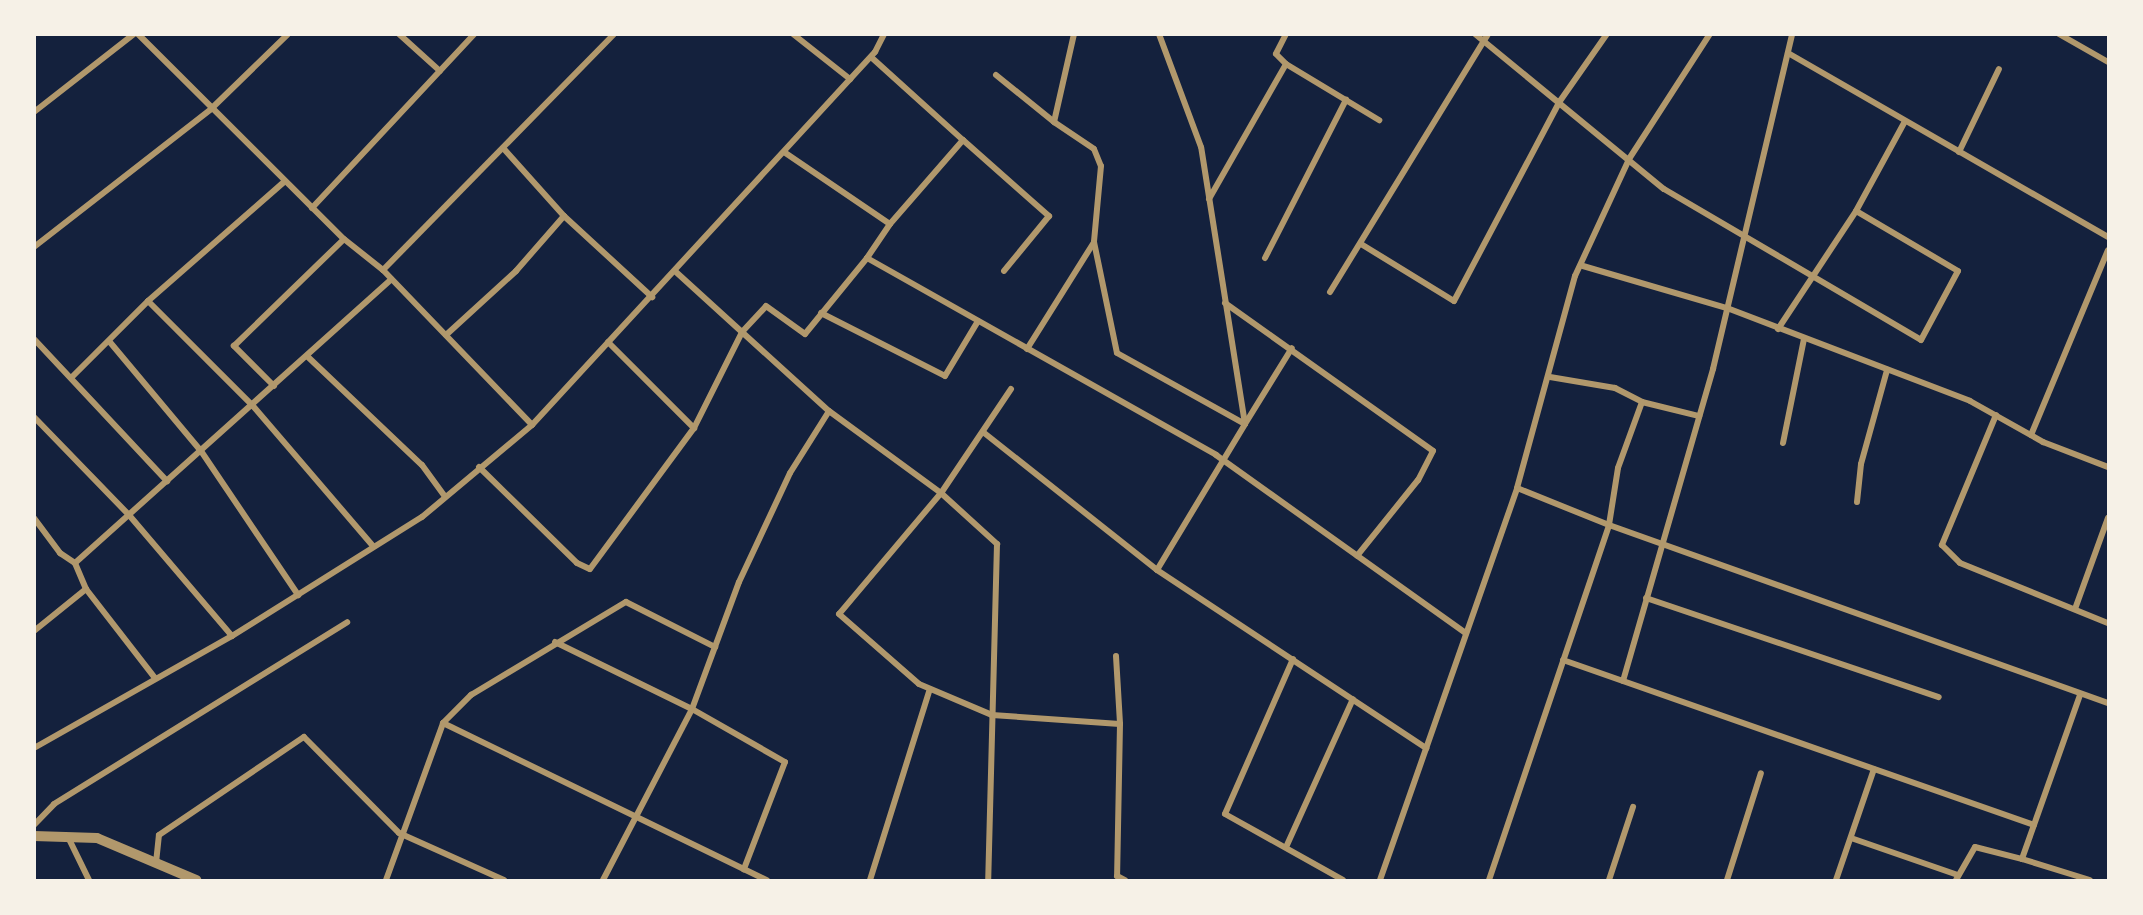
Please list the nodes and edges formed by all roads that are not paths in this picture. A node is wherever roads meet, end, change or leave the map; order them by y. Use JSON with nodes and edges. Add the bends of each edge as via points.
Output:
{"nodes":[{"id":1,"x":136,"y":34,"type":"edge"},
{"id":2,"x":288,"y":34,"type":"edge"},
{"id":3,"x":399,"y":34,"type":"edge"},
{"id":4,"x":474,"y":34,"type":"edge"},
{"id":5,"x":614,"y":34,"type":"edge"},
{"id":6,"x":793,"y":34,"type":"edge"},
{"id":7,"x":884,"y":34,"type":"edge"},
{"id":8,"x":1074,"y":34,"type":"edge"},
{"id":9,"x":1159,"y":34,"type":"edge"},
{"id":10,"x":1286,"y":34,"type":"edge"},
{"id":11,"x":1475,"y":34,"type":"edge"},
{"id":12,"x":1488,"y":34,"type":"edge"},
{"id":13,"x":1608,"y":34,"type":"edge"},
{"id":14,"x":1710,"y":34,"type":"edge"},
{"id":15,"x":1792,"y":34,"type":"edge"},
{"id":16,"x":2059,"y":34,"type":"edge"},
{"id":17,"x":1484,"y":41,"type":"junction"},
{"id":18,"x":1788,"y":52,"type":"junction"},
{"id":19,"x":871,"y":57,"type":"junction"},
{"id":20,"x":2109,"y":62,"type":"edge"},
{"id":21,"x":1286,"y":64,"type":"junction"},
{"id":22,"x":1999,"y":69,"type":"dead end"},
{"id":23,"x":440,"y":71,"type":"junction"},
{"id":24,"x":996,"y":75,"type":"dead end"},
{"id":25,"x":850,"y":79,"type":"junction"},
{"id":26,"x":1346,"y":100,"type":"junction"},
{"id":27,"x":1560,"y":102,"type":"junction"},
{"id":28,"x":211,"y":109,"type":"junction"},
{"id":29,"x":34,"y":112,"type":"edge"},
{"id":30,"x":1378,"y":120,"type":"dead end"},
{"id":31,"x":1905,"y":121,"type":"junction"},
{"id":32,"x":1054,"y":122,"type":"junction"},
{"id":33,"x":963,"y":140,"type":"junction"},
{"id":34,"x":504,"y":149,"type":"junction"},
{"id":35,"x":784,"y":152,"type":"junction"},
{"id":36,"x":1959,"y":152,"type":"junction"},
{"id":37,"x":1629,"y":159,"type":"junction"},
{"id":38,"x":285,"y":181,"type":"junction"},
{"id":39,"x":1209,"y":200,"type":"junction"},
{"id":40,"x":312,"y":208,"type":"junction"},
{"id":41,"x":1857,"y":211,"type":"junction"},
{"id":42,"x":564,"y":216,"type":"junction"},
{"id":43,"x":890,"y":224,"type":"junction"},
{"id":44,"x":1744,"y":234,"type":"junction"},
{"id":45,"x":2109,"y":237,"type":"edge"},
{"id":46,"x":344,"y":239,"type":"junction"},
{"id":47,"x":1094,"y":242,"type":"junction"},
{"id":48,"x":1361,"y":244,"type":"junction"},
{"id":49,"x":34,"y":247,"type":"edge"},
{"id":50,"x":2109,"y":250,"type":"edge"},
{"id":51,"x":867,"y":258,"type":"junction"},
{"id":52,"x":1265,"y":258,"type":"dead end"},
{"id":53,"x":1583,"y":266,"type":"junction"},
{"id":54,"x":383,"y":270,"type":"junction"},
{"id":55,"x":1004,"y":271,"type":"dead end"},
{"id":56,"x":676,"y":272,"type":"junction"},
{"id":57,"x":1812,"y":275,"type":"junction"},
{"id":58,"x":391,"y":279,"type":"junction"},
{"id":59,"x":1330,"y":292,"type":"dead end"},
{"id":60,"x":652,"y":297,"type":"junction"},
{"id":61,"x":148,"y":301,"type":"junction"},
{"id":62,"x":1226,"y":303,"type":"junction"},
{"id":63,"x":1727,"y":308,"type":"junction"},
{"id":64,"x":821,"y":313,"type":"junction"},
{"id":65,"x":978,"y":321,"type":"junction"},
{"id":66,"x":1778,"y":329,"type":"junction"},
{"id":67,"x":742,"y":332,"type":"junction"},
{"id":68,"x":446,"y":335,"type":"junction"},
{"id":69,"x":34,"y":339,"type":"edge"},
{"id":70,"x":1804,"y":339,"type":"junction"},
{"id":71,"x":109,"y":341,"type":"junction"},
{"id":72,"x":608,"y":342,"type":"junction"},
{"id":73,"x":1292,"y":348,"type":"junction"},
{"id":74,"x":1027,"y":349,"type":"junction"},
{"id":75,"x":308,"y":357,"type":"junction"},
{"id":76,"x":1887,"y":370,"type":"junction"},
{"id":77,"x":72,"y":377,"type":"junction"},
{"id":78,"x":1550,"y":377,"type":"junction"},
{"id":79,"x":274,"y":386,"type":"junction"},
{"id":80,"x":1011,"y":389,"type":"dead end"},
{"id":81,"x":1642,"y":402,"type":"junction"},
{"id":82,"x":253,"y":405,"type":"junction"},
{"id":83,"x":829,"y":411,"type":"junction"},
{"id":84,"x":1996,"y":415,"type":"junction"},
{"id":85,"x":1699,"y":416,"type":"junction"},
{"id":86,"x":34,"y":417,"type":"edge"},
{"id":87,"x":1245,"y":424,"type":"junction"},
{"id":88,"x":532,"y":425,"type":"junction"},
{"id":89,"x":694,"y":428,"type":"junction"},
{"id":90,"x":983,"y":432,"type":"junction"},
{"id":91,"x":2031,"y":435,"type":"junction"},
{"id":92,"x":1783,"y":443,"type":"dead end"},
{"id":93,"x":201,"y":452,"type":"junction"},
{"id":94,"x":1223,"y":461,"type":"junction"},
{"id":95,"x":2109,"y":467,"type":"edge"},
{"id":96,"x":479,"y":468,"type":"junction"},
{"id":97,"x":167,"y":481,"type":"junction"},
{"id":98,"x":1517,"y":488,"type":"junction"},
{"id":99,"x":941,"y":493,"type":"junction"},
{"id":100,"x":445,"y":497,"type":"junction"},
{"id":101,"x":1857,"y":502,"type":"dead end"},
{"id":102,"x":129,"y":515,"type":"junction"},
{"id":103,"x":34,"y":518,"type":"edge"},
{"id":104,"x":2109,"y":518,"type":"edge"},
{"id":105,"x":1609,"y":525,"type":"junction"},
{"id":106,"x":1661,"y":543,"type":"junction"},
{"id":107,"x":373,"y":546,"type":"junction"},
{"id":108,"x":1357,"y":556,"type":"junction"},
{"id":109,"x":75,"y":563,"type":"junction"},
{"id":110,"x":1157,"y":570,"type":"junction"},
{"id":111,"x":86,"y":589,"type":"junction"},
{"id":112,"x":298,"y":594,"type":"junction"},
{"id":113,"x":1646,"y":598,"type":"junction"},
{"id":114,"x":2075,"y":609,"type":"junction"},
{"id":115,"x":347,"y":622,"type":"dead end"},
{"id":116,"x":2109,"y":623,"type":"edge"},
{"id":117,"x":34,"y":631,"type":"edge"},
{"id":118,"x":1466,"y":633,"type":"junction"},
{"id":119,"x":232,"y":636,"type":"junction"},
{"id":120,"x":555,"y":642,"type":"junction"},
{"id":121,"x":715,"y":647,"type":"junction"},
{"id":122,"x":1116,"y":656,"type":"dead end"},
{"id":123,"x":1293,"y":659,"type":"junction"},
{"id":124,"x":1563,"y":660,"type":"junction"},
{"id":125,"x":155,"y":678,"type":"junction"},
{"id":126,"x":1623,"y":681,"type":"junction"},
{"id":127,"x":930,"y":689,"type":"junction"},
{"id":128,"x":2080,"y":694,"type":"junction"},
{"id":129,"x":1939,"y":697,"type":"dead end"},
{"id":130,"x":1353,"y":699,"type":"junction"},
{"id":131,"x":2109,"y":703,"type":"edge"},
{"id":132,"x":692,"y":709,"type":"junction"},
{"id":133,"x":992,"y":715,"type":"junction"},
{"id":134,"x":443,"y":723,"type":"junction"},
{"id":135,"x":1120,"y":724,"type":"junction"},
{"id":136,"x":34,"y":748,"type":"edge"},
{"id":137,"x":1426,"y":748,"type":"junction"},
{"id":138,"x":1874,"y":769,"type":"junction"},
{"id":139,"x":1761,"y":773,"type":"dead end"},
{"id":140,"x":1633,"y":807,"type":"dead end"},
{"id":141,"x":639,"y":816,"type":"junction"},
{"id":142,"x":34,"y":825,"type":"edge"},
{"id":143,"x":2034,"y":825,"type":"junction"},
{"id":144,"x":399,"y":833,"type":"junction"},
{"id":145,"x":34,"y":836,"type":"edge"},
{"id":146,"x":68,"y":837,"type":"junction"},
{"id":147,"x":1851,"y":838,"type":"junction"},
{"id":148,"x":1287,"y":845,"type":"junction"},
{"id":149,"x":2022,"y":860,"type":"junction"},
{"id":150,"x":156,"y":863,"type":"junction"},
{"id":151,"x":744,"y":869,"type":"junction"},
{"id":152,"x":1117,"y":878,"type":"edge"},
{"id":153,"x":1957,"y":878,"type":"edge"},
{"id":154,"x":89,"y":880,"type":"edge"},
{"id":155,"x":196,"y":880,"type":"edge"},
{"id":156,"x":386,"y":880,"type":"edge"},
{"id":157,"x":504,"y":880,"type":"edge"},
{"id":158,"x":603,"y":880,"type":"edge"},
{"id":159,"x":767,"y":880,"type":"edge"},
{"id":160,"x":870,"y":880,"type":"edge"},
{"id":161,"x":988,"y":880,"type":"edge"},
{"id":162,"x":1125,"y":880,"type":"edge"},
{"id":163,"x":1343,"y":880,"type":"edge"},
{"id":164,"x":1380,"y":880,"type":"edge"},
{"id":165,"x":1489,"y":880,"type":"edge"},
{"id":166,"x":1609,"y":880,"type":"edge"},
{"id":167,"x":1727,"y":880,"type":"edge"},
{"id":168,"x":1836,"y":880,"type":"edge"},
{"id":169,"x":2090,"y":880,"type":"edge"}],
"edges":[{"from":1,"to":28,"type":"street"},
{"from":1,"to":29,"type":"street"},
{"from":2,"to":28,"type":"street"},
{"from":3,"to":23,"type":"street"},
{"from":4,"to":23,"type":"street"},
{"from":5,"to":34,"type":"street"},
{"from":6,"to":25,"type":"street"},
{"from":7,"to":19,"type":"street"},
{"from":8,"to":32,"type":"street"},
{"from":9,"to":39,"type":"street","via":[[1201,147]]},
{"from":10,"to":21,"type":"street","via":[[1276,54]]},
{"from":11,"to":17,"type":"street"},
{"from":12,"to":17,"type":"street"},
{"from":13,"to":27,"type":"street"},
{"from":14,"to":37,"type":"street"},
{"from":15,"to":18,"type":"street"},
{"from":16,"to":20,"type":"street"},
{"from":17,"to":27,"type":"street"},
{"from":17,"to":48,"type":"street"},
{"from":18,"to":31,"type":"street"},
{"from":18,"to":44,"type":"street"},
{"from":19,"to":25,"type":"street"},
{"from":19,"to":33,"type":"street"},
{"from":21,"to":26,"type":"street"},
{"from":21,"to":39,"type":"street"},
{"from":22,"to":36,"type":"street"},
{"from":23,"to":40,"type":"street"},
{"from":24,"to":32,"type":"street"},
{"from":25,"to":35,"type":"street"},
{"from":26,"to":30,"type":"street"},
{"from":26,"to":52,"type":"street"},
{"from":27,"to":37,"type":"street"},
{"from":27,"to":48,"type":"street","via":[[1454,301]]},
{"from":28,"to":38,"type":"street"},
{"from":28,"to":49,"type":"street"},
{"from":31,"to":36,"type":"street"},
{"from":31,"to":41,"type":"street"},
{"from":32,"to":47,"type":"street","via":[[1095,149],[1101,166]]},
{"from":33,"to":43,"type":"street"},
{"from":33,"to":55,"type":"street","via":[[1049,216]]},
{"from":34,"to":42,"type":"street"},
{"from":34,"to":54,"type":"street"},
{"from":35,"to":43,"type":"street"},
{"from":35,"to":56,"type":"street"},
{"from":36,"to":45,"type":"street"},
{"from":37,"to":44,"type":"street","via":[[1664,189]]},
{"from":37,"to":53,"type":"street"},
{"from":38,"to":40,"type":"street"},
{"from":38,"to":61,"type":"street"},
{"from":39,"to":62,"type":"street"},
{"from":40,"to":46,"type":"street"},
{"from":41,"to":57,"type":"street"},
{"from":41,"to":57,"type":"street","via":[[1958,271],[1921,340]]},
{"from":42,"to":60,"type":"street"},
{"from":42,"to":68,"type":"street","via":[[516,271]]},
{"from":43,"to":51,"type":"street"},
{"from":44,"to":57,"type":"street"},
{"from":44,"to":63,"type":"street"},
{"from":46,"to":54,"type":"street"},
{"from":46,"to":79,"type":"street","via":[[234,346]]},
{"from":47,"to":74,"type":"street"},
{"from":47,"to":87,"type":"street","via":[[1117,353]]},
{"from":48,"to":59,"type":"street"},
{"from":50,"to":91,"type":"street"},
{"from":51,"to":64,"type":"street"},
{"from":51,"to":65,"type":"street"},
{"from":53,"to":63,"type":"street"},
{"from":53,"to":78,"type":"street","via":[[1575,276]]},
{"from":54,"to":58,"type":"street"},
{"from":56,"to":60,"type":"street"},
{"from":56,"to":67,"type":"street"},
{"from":57,"to":66,"type":"street"},
{"from":58,"to":68,"type":"street"},
{"from":58,"to":75,"type":"street"},
{"from":60,"to":72,"type":"street"},
{"from":61,"to":71,"type":"street"},
{"from":61,"to":82,"type":"street"},
{"from":62,"to":73,"type":"street"},
{"from":62,"to":87,"type":"street"},
{"from":63,"to":66,"type":"street"},
{"from":63,"to":85,"type":"street"},
{"from":64,"to":65,"type":"street","via":[[945,376]]},
{"from":64,"to":67,"type":"street","via":[[805,334],[766,306]]},
{"from":65,"to":74,"type":"street"},
{"from":66,"to":70,"type":"street"},
{"from":67,"to":83,"type":"street"},
{"from":67,"to":89,"type":"street"},
{"from":68,"to":88,"type":"street"},
{"from":69,"to":77,"type":"street"},
{"from":70,"to":76,"type":"street"},
{"from":70,"to":92,"type":"street"},
{"from":71,"to":77,"type":"street"},
{"from":71,"to":93,"type":"street"},
{"from":72,"to":88,"type":"street"},
{"from":72,"to":89,"type":"street"},
{"from":73,"to":87,"type":"street"},
{"from":73,"to":108,"type":"street","via":[[1433,451],[1418,480]]},
{"from":74,"to":94,"type":"street"},
{"from":75,"to":79,"type":"street"},
{"from":75,"to":100,"type":"street","via":[[422,465]]},
{"from":76,"to":84,"type":"street"},
{"from":76,"to":101,"type":"street","via":[[1861,464]]},
{"from":77,"to":97,"type":"street"},
{"from":78,"to":81,"type":"street","via":[[1615,388]]},
{"from":78,"to":98,"type":"street"},
{"from":79,"to":82,"type":"street"},
{"from":80,"to":90,"type":"street"},
{"from":81,"to":85,"type":"street"},
{"from":81,"to":105,"type":"street","via":[[1618,468]]},
{"from":82,"to":93,"type":"street"},
{"from":82,"to":107,"type":"street"},
{"from":83,"to":99,"type":"street"},
{"from":83,"to":121,"type":"street","via":[[790,473]]},
{"from":84,"to":91,"type":"street"},
{"from":84,"to":114,"type":"street","via":[[1942,545],[1960,563]]},
{"from":85,"to":106,"type":"street"},
{"from":86,"to":102,"type":"street"},
{"from":87,"to":94,"type":"street"},
{"from":88,"to":96,"type":"street"},
{"from":89,"to":96,"type":"street","via":[[590,569],[577,563]]},
{"from":90,"to":99,"type":"street"},
{"from":90,"to":110,"type":"street"},
{"from":91,"to":95,"type":"street"},
{"from":93,"to":97,"type":"street"},
{"from":93,"to":112,"type":"street"},
{"from":94,"to":108,"type":"street"},
{"from":94,"to":110,"type":"street"},
{"from":96,"to":100,"type":"street"},
{"from":97,"to":102,"type":"street"},
{"from":98,"to":105,"type":"street"},
{"from":98,"to":118,"type":"street"},
{"from":99,"to":127,"type":"street","via":[[839,614]]},
{"from":99,"to":133,"type":"street","via":[[997,544]]},
{"from":100,"to":107,"type":"street"},
{"from":102,"to":109,"type":"street"},
{"from":102,"to":119,"type":"street"},
{"from":103,"to":109,"type":"street","via":[[60,553]]},
{"from":104,"to":114,"type":"street"},
{"from":105,"to":106,"type":"street"},
{"from":105,"to":124,"type":"street"},
{"from":106,"to":113,"type":"street"},
{"from":106,"to":128,"type":"street"},
{"from":107,"to":112,"type":"street"},
{"from":108,"to":118,"type":"street"},
{"from":109,"to":111,"type":"street"},
{"from":110,"to":123,"type":"street"},
{"from":111,"to":117,"type":"street"},
{"from":111,"to":125,"type":"street"},
{"from":112,"to":119,"type":"street"},
{"from":113,"to":126,"type":"street"},
{"from":113,"to":129,"type":"street"},
{"from":114,"to":116,"type":"street"},
{"from":115,"to":142,"type":"street","via":[[54,804]]},
{"from":118,"to":137,"type":"street"},
{"from":119,"to":125,"type":"street"},
{"from":120,"to":121,"type":"street","via":[[626,602]]},
{"from":120,"to":132,"type":"street"},
{"from":120,"to":134,"type":"street","via":[[471,695]]},
{"from":121,"to":132,"type":"street"},
{"from":122,"to":135,"type":"street"},
{"from":123,"to":130,"type":"street"},
{"from":123,"to":148,"type":"street","via":[[1225,814]]},
{"from":124,"to":126,"type":"street"},
{"from":124,"to":165,"type":"street"},
{"from":125,"to":136,"type":"street"},
{"from":126,"to":138,"type":"street"},
{"from":127,"to":133,"type":"street"},
{"from":127,"to":160,"type":"street"},
{"from":128,"to":131,"type":"street"},
{"from":128,"to":143,"type":"street"},
{"from":130,"to":137,"type":"street"},
{"from":130,"to":148,"type":"street"},
{"from":132,"to":141,"type":"street"},
{"from":132,"to":151,"type":"street","via":[[785,762]]},
{"from":133,"to":135,"type":"street"},
{"from":133,"to":161,"type":"street"},
{"from":134,"to":141,"type":"street"},
{"from":134,"to":144,"type":"street"},
{"from":135,"to":152,"type":"street"},
{"from":137,"to":164,"type":"street"},
{"from":138,"to":143,"type":"street"},
{"from":138,"to":147,"type":"street"},
{"from":139,"to":167,"type":"street"},
{"from":140,"to":166,"type":"street"},
{"from":141,"to":151,"type":"street"},
{"from":141,"to":158,"type":"street"},
{"from":143,"to":149,"type":"street"},
{"from":144,"to":150,"type":"street","via":[[304,737],[159,835]]},
{"from":144,"to":156,"type":"street"},
{"from":144,"to":157,"type":"street"},
{"from":145,"to":146,"type":"street"},
{"from":146,"to":150,"type":"street","via":[[98,838]]},
{"from":146,"to":154,"type":"street"},
{"from":147,"to":153,"type":"street"},
{"from":147,"to":168,"type":"street"},
{"from":148,"to":163,"type":"street"},
{"from":149,"to":153,"type":"street","via":[[1975,847]]},
{"from":149,"to":169,"type":"street"},
{"from":150,"to":155,"type":"street"},
{"from":151,"to":159,"type":"street"},
{"from":152,"to":162,"type":"street"}]}
